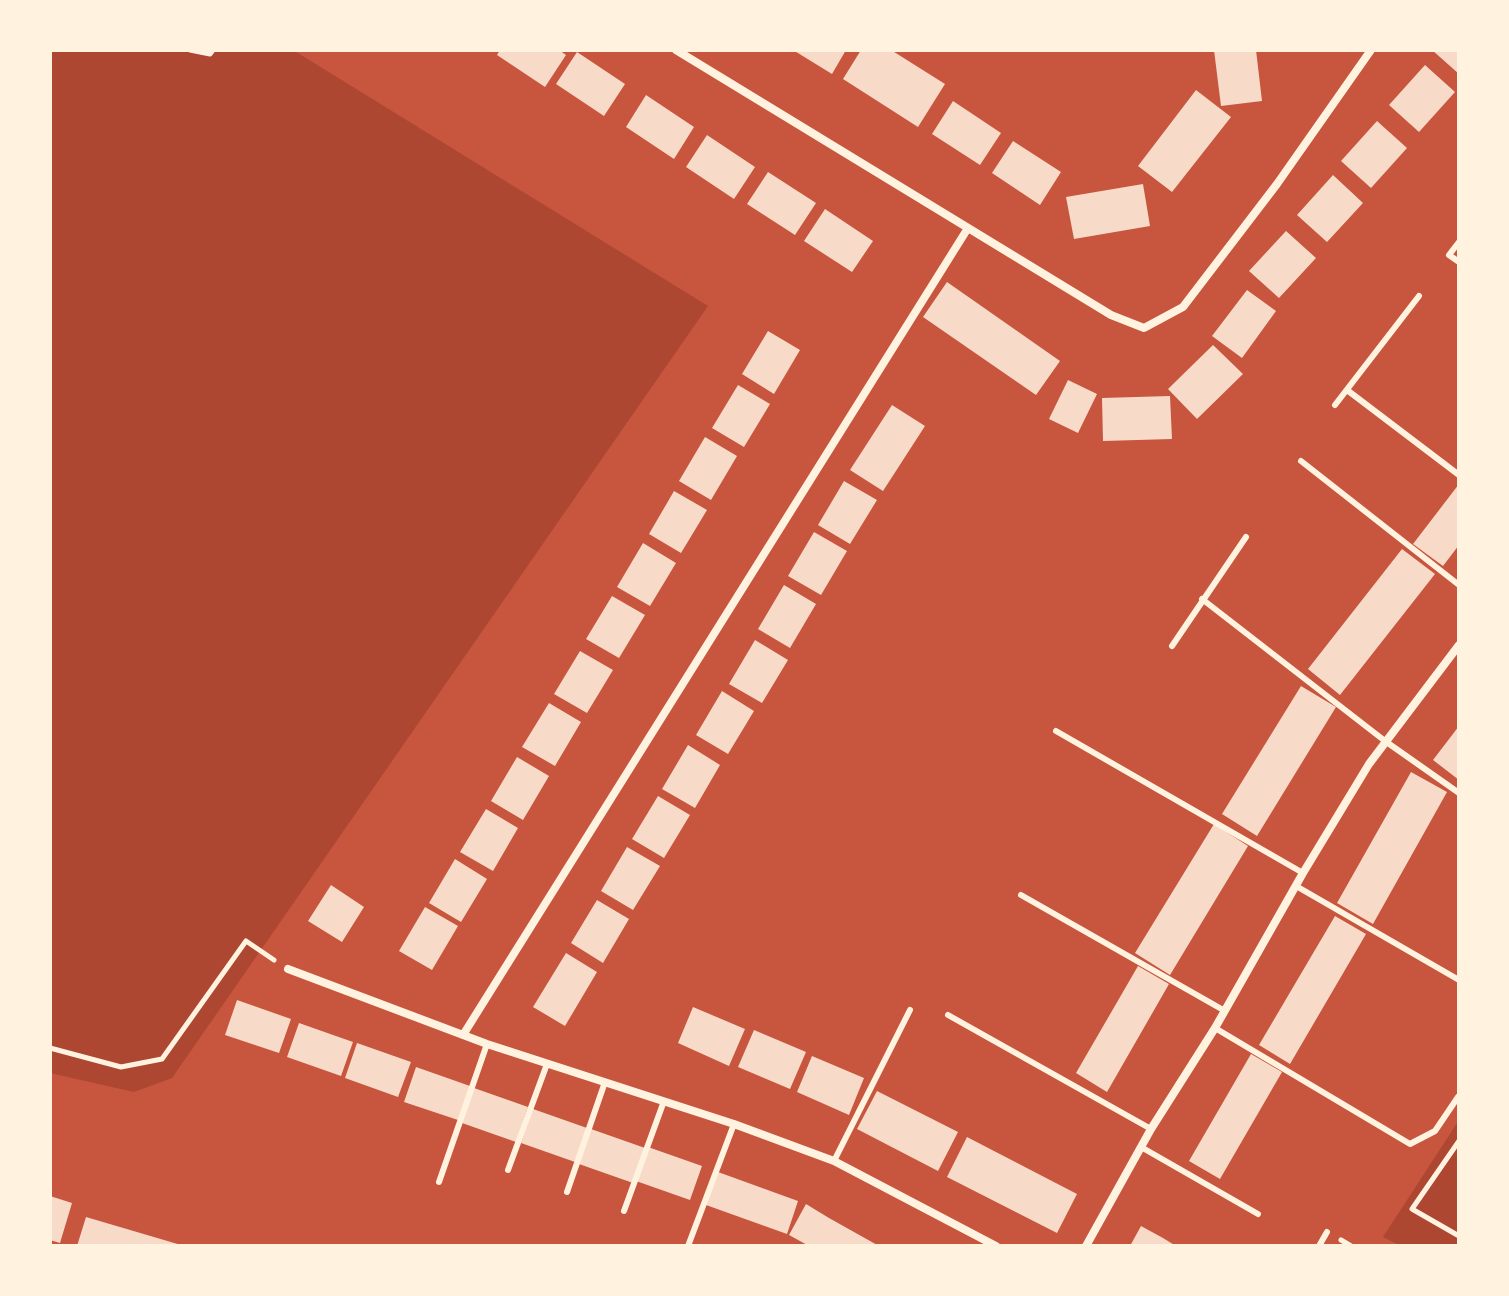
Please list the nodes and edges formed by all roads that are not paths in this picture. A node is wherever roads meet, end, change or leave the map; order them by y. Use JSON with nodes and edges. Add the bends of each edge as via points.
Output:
{"nodes":[{"id":1,"x":676,"y":50,"type":"edge"},
{"id":2,"x":1371,"y":50,"type":"edge"},
{"id":3,"x":968,"y":228,"type":"junction"},
{"id":4,"x":1459,"y":242,"type":"edge"},
{"id":5,"x":1459,"y":262,"type":"edge"},
{"id":6,"x":1419,"y":296,"type":"dead end"},
{"id":7,"x":1347,"y":390,"type":"junction"},
{"id":8,"x":1335,"y":405,"type":"dead end"},
{"id":9,"x":1301,"y":461,"type":"dead end"},
{"id":10,"x":1459,"y":475,"type":"edge"},
{"id":11,"x":1246,"y":537,"type":"dead end"},
{"id":12,"x":1459,"y":585,"type":"edge"},
{"id":13,"x":1202,"y":599,"type":"junction"},
{"id":14,"x":1459,"y":645,"type":"edge"},
{"id":15,"x":1172,"y":646,"type":"dead end"},
{"id":16,"x":1056,"y":731,"type":"dead end"},
{"id":17,"x":1385,"y":741,"type":"junction"},
{"id":18,"x":1459,"y":793,"type":"edge"},
{"id":19,"x":1303,"y":873,"type":"junction"},
{"id":20,"x":1296,"y":886,"type":"junction"},
{"id":21,"x":1021,"y":895,"type":"dead end"},
{"id":22,"x":288,"y":969,"type":"road end"},
{"id":23,"x":1459,"y":980,"type":"edge"},
{"id":24,"x":910,"y":1010,"type":"dead end"},
{"id":25,"x":1225,"y":1011,"type":"junction"},
{"id":26,"x":948,"y":1015,"type":"dead end"},
{"id":27,"x":1215,"y":1028,"type":"junction"},
{"id":28,"x":463,"y":1035,"type":"junction"},
{"id":29,"x":487,"y":1044,"type":"junction"},
{"id":30,"x":547,"y":1064,"type":"junction"},
{"id":31,"x":605,"y":1082,"type":"junction"},
{"id":32,"x":1458,"y":1097,"type":"edge"},
{"id":33,"x":664,"y":1101,"type":"junction"},
{"id":34,"x":734,"y":1124,"type":"junction"},
{"id":35,"x":1151,"y":1129,"type":"junction"},
{"id":36,"x":1141,"y":1147,"type":"junction"},
{"id":37,"x":834,"y":1161,"type":"junction"},
{"id":38,"x":508,"y":1170,"type":"dead end"},
{"id":39,"x":439,"y":1182,"type":"dead end"},
{"id":40,"x":567,"y":1192,"type":"dead end"},
{"id":41,"x":624,"y":1211,"type":"dead end"},
{"id":42,"x":1258,"y":1214,"type":"dead end"},
{"id":43,"x":1327,"y":1232,"type":"dead end"},
{"id":44,"x":977,"y":1236,"type":"junction"},
{"id":45,"x":688,"y":1246,"type":"edge"},
{"id":46,"x":971,"y":1246,"type":"edge"},
{"id":47,"x":996,"y":1246,"type":"edge"},
{"id":48,"x":1086,"y":1246,"type":"edge"},
{"id":49,"x":1319,"y":1246,"type":"edge"}],
"edges":[{"from":1,"to":3,"type":"street"},
{"from":2,"to":3,"type":"street","via":[[1183,307],[1144,328],[1111,315]]},
{"from":3,"to":28,"type":"street"},
{"from":4,"to":5,"type":"lane","via":[[1449,255]]},
{"from":6,"to":7,"type":"lane"},
{"from":7,"to":8,"type":"lane"},
{"from":7,"to":10,"type":"lane"},
{"from":9,"to":12,"type":"lane"},
{"from":11,"to":13,"type":"lane"},
{"from":13,"to":15,"type":"lane"},
{"from":13,"to":17,"type":"lane"},
{"from":14,"to":17,"type":"street"},
{"from":16,"to":19,"type":"lane"},
{"from":17,"to":18,"type":"lane"},
{"from":17,"to":19,"type":"street"},
{"from":19,"to":20,"type":"street"},
{"from":20,"to":23,"type":"lane"},
{"from":20,"to":25,"type":"street"},
{"from":21,"to":25,"type":"lane"},
{"from":22,"to":28,"type":"street"},
{"from":24,"to":37,"type":"lane"},
{"from":25,"to":27,"type":"street"},
{"from":26,"to":35,"type":"lane"},
{"from":27,"to":32,"type":"lane","via":[[1410,1144],[1435,1131]]},
{"from":27,"to":35,"type":"street"},
{"from":28,"to":29,"type":"street"},
{"from":29,"to":30,"type":"street"},
{"from":29,"to":39,"type":"lane"},
{"from":30,"to":31,"type":"street"},
{"from":30,"to":38,"type":"lane"},
{"from":31,"to":33,"type":"street"},
{"from":31,"to":40,"type":"lane"},
{"from":33,"to":34,"type":"street"},
{"from":33,"to":41,"type":"lane"},
{"from":34,"to":37,"type":"street"},
{"from":34,"to":45,"type":"lane"},
{"from":35,"to":36,"type":"street"},
{"from":36,"to":42,"type":"lane"},
{"from":36,"to":48,"type":"street"},
{"from":37,"to":44,"type":"street"},
{"from":43,"to":49,"type":"lane"},
{"from":44,"to":46,"type":"lane"},
{"from":44,"to":47,"type":"street"}]}
